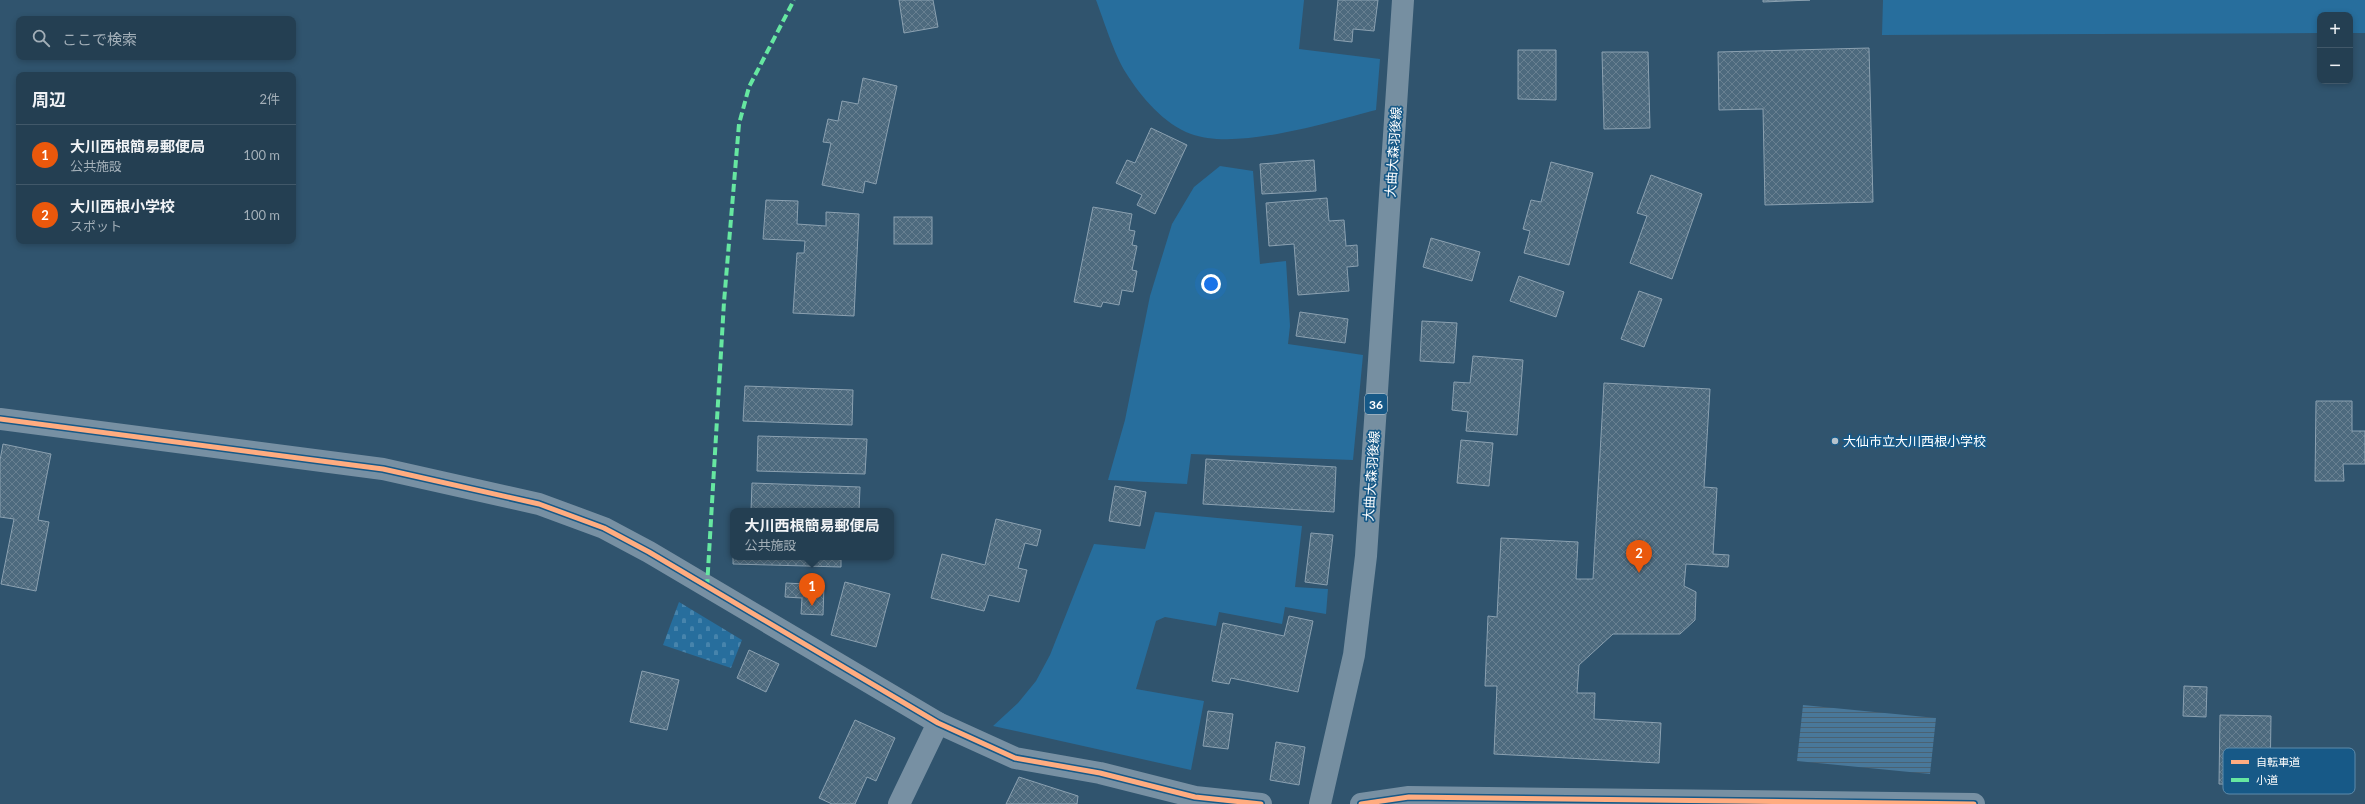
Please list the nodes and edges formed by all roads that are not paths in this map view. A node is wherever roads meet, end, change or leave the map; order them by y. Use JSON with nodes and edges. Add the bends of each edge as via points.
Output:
{"nodes":[{"id":1,"x":1404,"y":0,"type":"edge"},
{"id":2,"x":0,"y":419,"type":"edge"},
{"id":3,"x":938,"y":723,"type":"junction"},
{"id":4,"x":899,"y":804,"type":"edge"},
{"id":5,"x":1261,"y":804,"type":"edge"},
{"id":6,"x":1320,"y":804,"type":"edge"},
{"id":7,"x":1361,"y":804,"type":"edge"},
{"id":8,"x":1974,"y":804,"type":"edge"}],
"edges":[{"from":1,"to":6,"type":"main road","name":"大曲大森羽後線","number":"36","via":[[1366,556],[1354,655]]},
{"from":2,"to":3,"type":"street","via":[[383,469],[539,504],[604,528],[649,552]]},
{"from":3,"to":4,"type":"street"},
{"from":3,"to":5,"type":"street","via":[[1015,758],[1100,773],[1195,797]]},
{"from":7,"to":8,"type":"street","via":[[1409,797]]}]}
